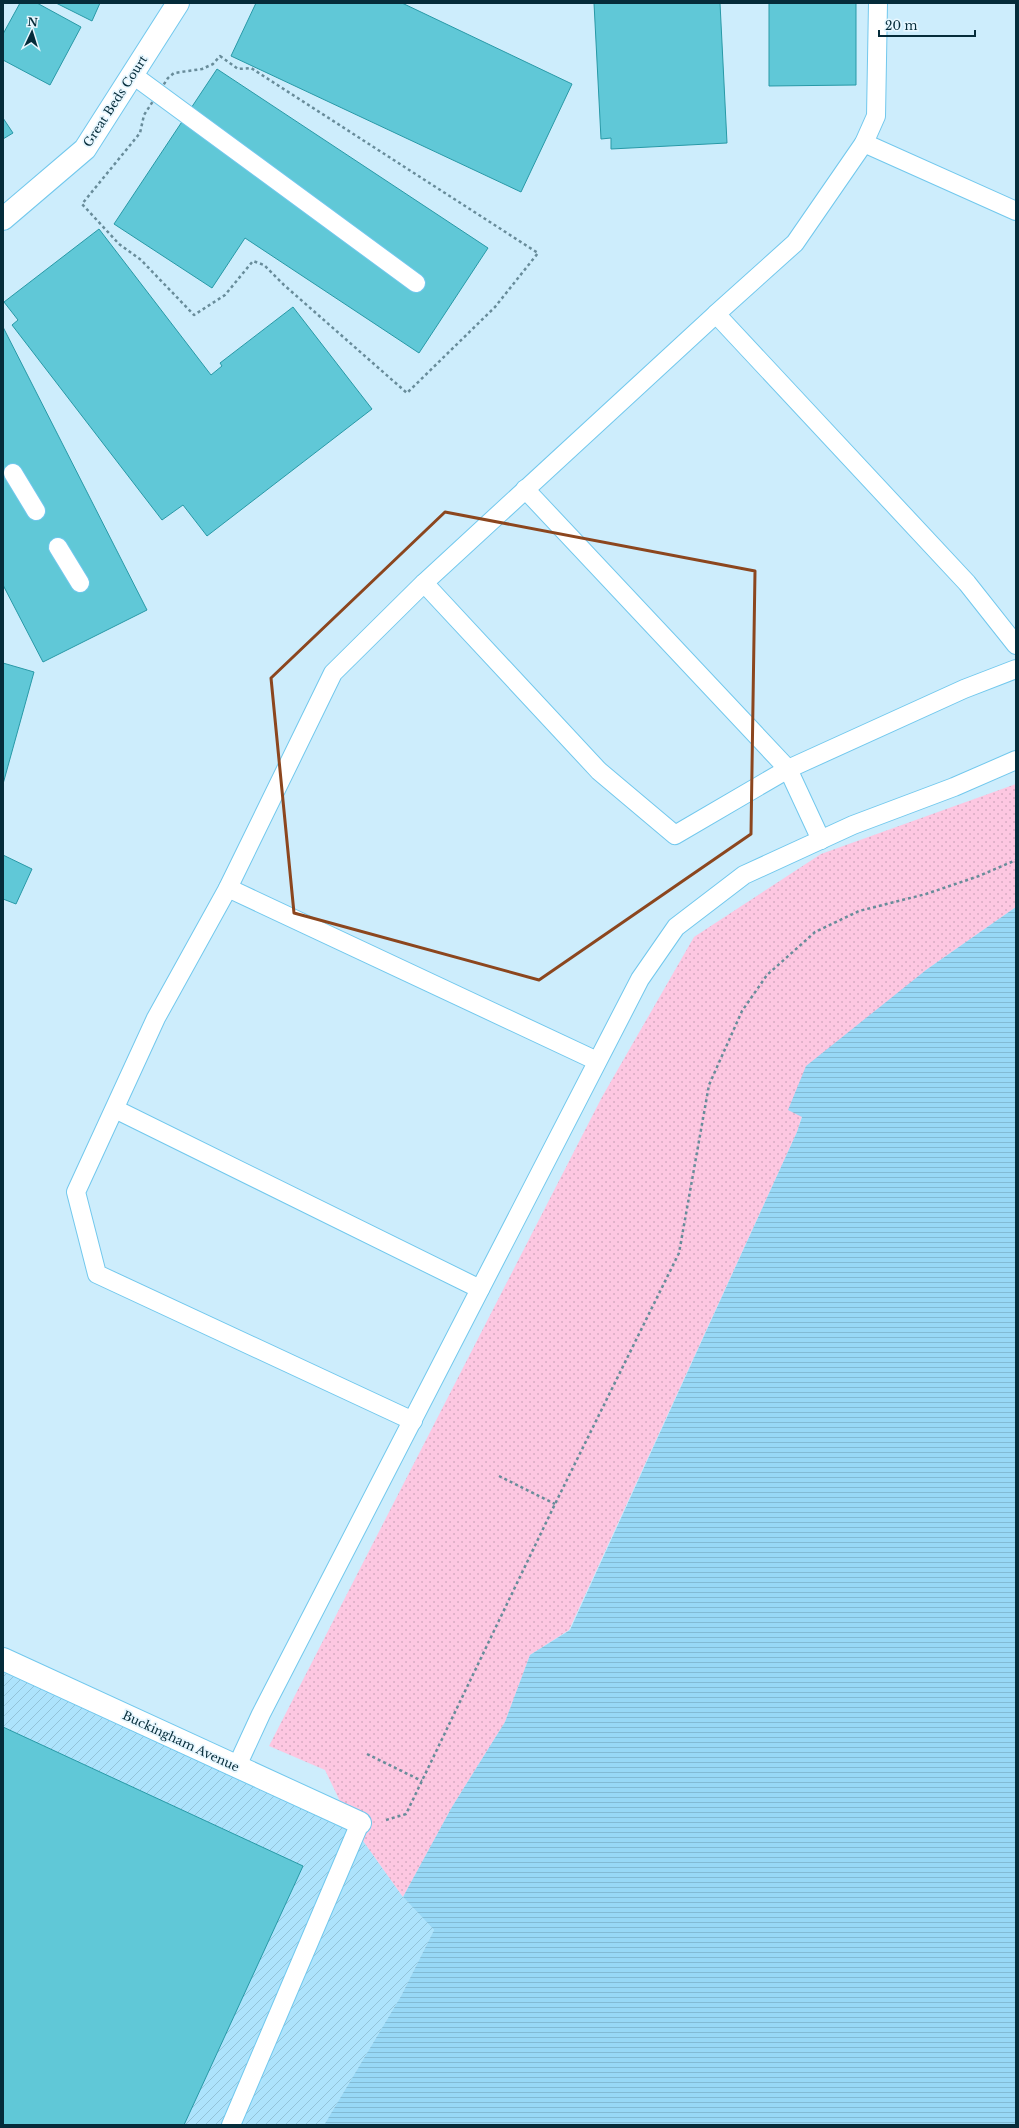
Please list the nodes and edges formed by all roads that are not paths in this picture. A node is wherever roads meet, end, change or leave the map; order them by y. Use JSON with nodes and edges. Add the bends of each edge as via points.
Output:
{"nodes":[{"id":1,"x":178,"y":3,"type":"edge"},
{"id":2,"x":878,"y":3,"type":"edge"},
{"id":3,"x":133,"y":75,"type":"junction"},
{"id":4,"x":864,"y":143,"type":"junction"},
{"id":5,"x":1016,"y":211,"type":"edge"},
{"id":6,"x":3,"y":219,"type":"edge"},
{"id":7,"x":416,"y":283,"type":"dead end"},
{"id":8,"x":716,"y":314,"type":"junction"},
{"id":9,"x":13,"y":473,"type":"dead end"},
{"id":10,"x":525,"y":489,"type":"junction"},
{"id":11,"x":36,"y":511,"type":"dead end"},
{"id":12,"x":58,"y":547,"type":"dead end"},
{"id":13,"x":80,"y":583,"type":"dead end"},
{"id":14,"x":424,"y":583,"type":"junction"},
{"id":15,"x":1016,"y":645,"type":"edge"},
{"id":16,"x":1016,"y":669,"type":"edge"},
{"id":17,"x":1016,"y":760,"type":"edge"},
{"id":18,"x":788,"y":769,"type":"junction"},
{"id":19,"x":821,"y":840,"type":"junction"},
{"id":20,"x":228,"y":888,"type":"junction"},
{"id":21,"x":597,"y":1061,"type":"junction"},
{"id":22,"x":115,"y":1109,"type":"junction"},
{"id":23,"x":480,"y":1289,"type":"junction"},
{"id":24,"x":413,"y":1420,"type":"junction"},
{"id":25,"x":3,"y":1659,"type":"edge"},
{"id":26,"x":237,"y":1766,"type":"junction"},
{"id":27,"x":360,"y":1823,"type":"joint"},
{"id":28,"x":231,"y":2125,"type":"edge"}],
"edges":[{"from":1,"to":3,"type":"street","name":"Great Beds Court"},
{"from":2,"to":4,"type":"lane","via":[[876,116]]},
{"from":3,"to":6,"type":"street","name":"Great Beds Court","via":[[85,149]]},
{"from":3,"to":7,"type":"lane"},
{"from":4,"to":5,"type":"lane"},
{"from":4,"to":8,"type":"lane","via":[[795,243]]},
{"from":8,"to":10,"type":"lane"},
{"from":8,"to":15,"type":"lane","via":[[968,584]]},
{"from":9,"to":11,"type":"lane"},
{"from":10,"to":14,"type":"lane"},
{"from":10,"to":18,"type":"lane"},
{"from":12,"to":13,"type":"lane"},
{"from":14,"to":18,"type":"lane","via":[[599,770],[675,835]]},
{"from":14,"to":20,"type":"lane","via":[[333,673]]},
{"from":16,"to":18,"type":"lane","via":[[964,689]]},
{"from":17,"to":19,"type":"lane"},
{"from":18,"to":19,"type":"lane"},
{"from":19,"to":21,"type":"lane","via":[[744,875],[676,926],[640,979]]},
{"from":20,"to":21,"type":"lane"},
{"from":20,"to":22,"type":"lane","via":[[156,1018]]},
{"from":21,"to":23,"type":"lane"},
{"from":22,"to":23,"type":"lane"},
{"from":22,"to":24,"type":"lane","via":[[76,1192],[97,1274]]},
{"from":23,"to":24,"type":"lane"},
{"from":24,"to":26,"type":"lane","via":[[261,1714]]},
{"from":25,"to":26,"type":"street","name":"Buckingham Avenue"},
{"from":26,"to":27,"type":"street","name":"Buckingham Avenue"},
{"from":27,"to":28,"type":"lane"}]}
